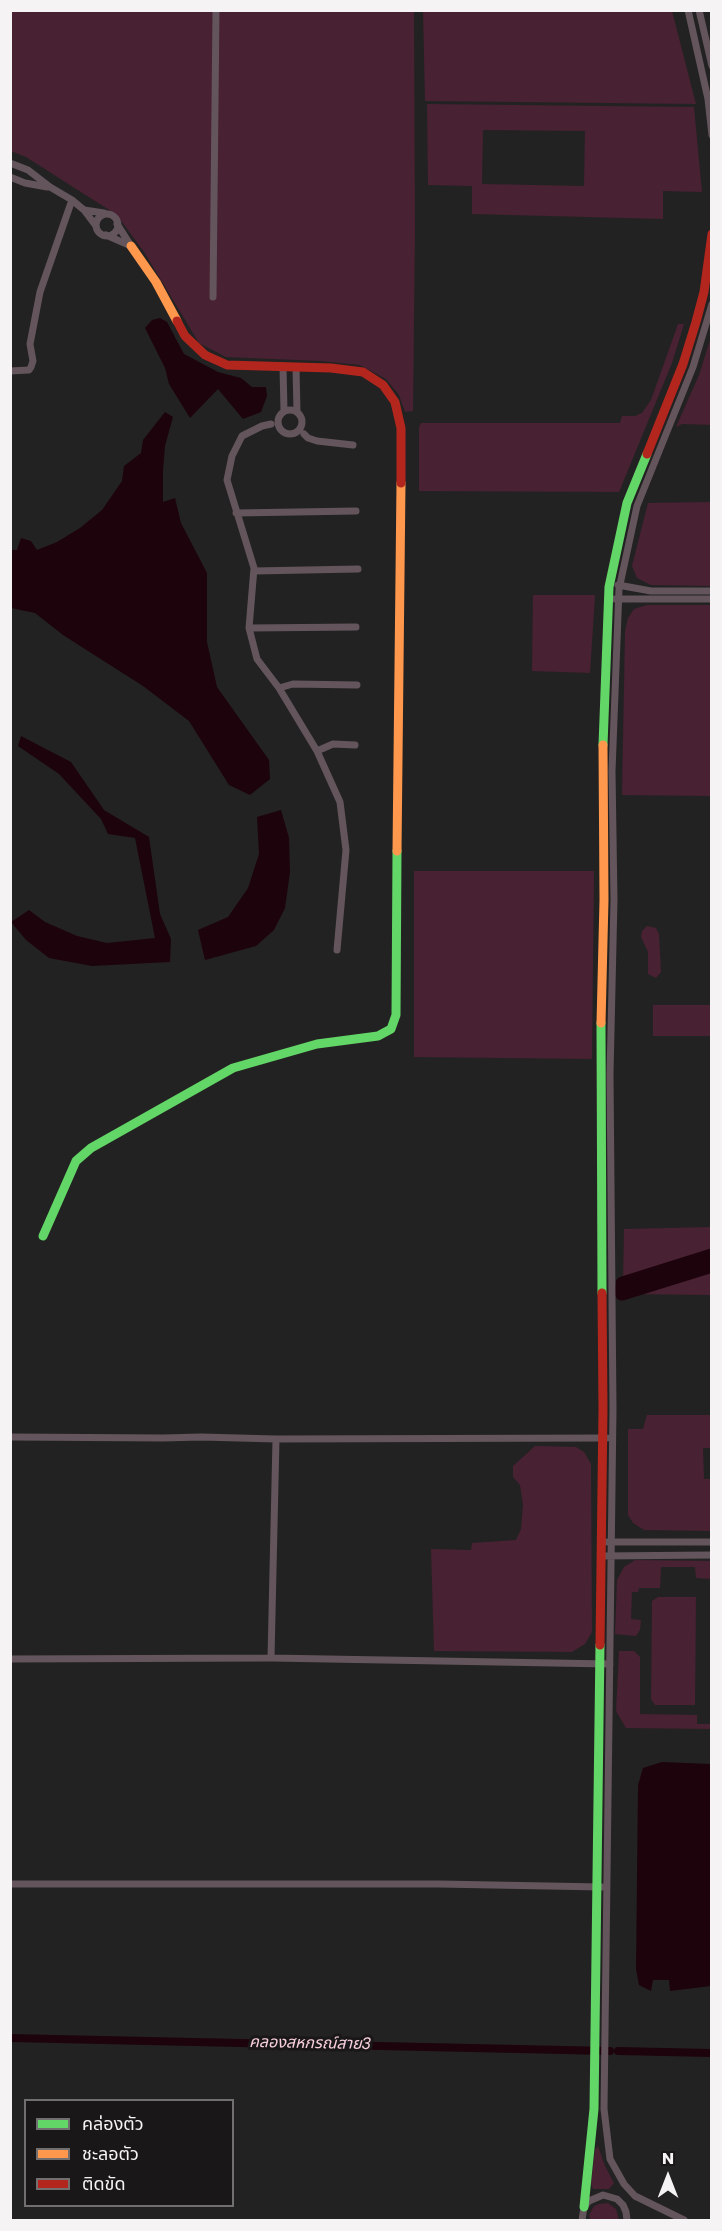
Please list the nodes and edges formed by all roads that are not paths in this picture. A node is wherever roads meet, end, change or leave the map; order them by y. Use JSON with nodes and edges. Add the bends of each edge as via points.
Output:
{"nodes":[{"id":1,"x":216,"y":10,"type":"edge"},
{"id":2,"x":688,"y":10,"type":"edge"},
{"id":3,"x":699,"y":10,"type":"edge"},
{"id":4,"x":711,"y":66,"type":"edge"},
{"id":5,"x":711,"y":135,"type":"edge"},
{"id":6,"x":10,"y":163,"type":"edge"},
{"id":7,"x":10,"y":177,"type":"edge"},
{"id":8,"x":50,"y":187,"type":"junction"},
{"id":9,"x":72,"y":200,"type":"junction"},
{"id":10,"x":84,"y":210,"type":"junction"},
{"id":11,"x":107,"y":214,"type":"junction"},
{"id":12,"x":117,"y":224,"type":"junction"},
{"id":13,"x":96,"y":226,"type":"junction"},
{"id":14,"x":711,"y":234,"type":"edge"},
{"id":15,"x":106,"y":235,"type":"junction"},
{"id":16,"x":131,"y":246,"type":"junction"},
{"id":17,"x":213,"y":297,"type":"dead end"},
{"id":18,"x":711,"y":304,"type":"edge"},
{"id":19,"x":283,"y":367,"type":"junction"},
{"id":20,"x":296,"y":367,"type":"junction"},
{"id":21,"x":10,"y":371,"type":"edge"},
{"id":22,"x":284,"y":411,"type":"junction"},
{"id":23,"x":297,"y":412,"type":"junction"},
{"id":24,"x":278,"y":417,"type":"junction"},
{"id":25,"x":271,"y":424,"type":"junction"},
{"id":26,"x":302,"y":424,"type":"junction"},
{"id":27,"x":280,"y":430,"type":"junction"},
{"id":28,"x":295,"y":434,"type":"junction"},
{"id":29,"x":304,"y":434,"type":"junction"},
{"id":30,"x":353,"y":445,"type":"dead end"},
{"id":31,"x":356,"y":511,"type":"dead end"},
{"id":32,"x":236,"y":513,"type":"junction"},
{"id":33,"x":358,"y":569,"type":"dead end"},
{"id":34,"x":254,"y":571,"type":"junction"},
{"id":35,"x":615,"y":584,"type":"junction"},
{"id":36,"x":711,"y":591,"type":"edge"},
{"id":37,"x":614,"y":599,"type":"junction"},
{"id":38,"x":711,"y":599,"type":"edge"},
{"id":39,"x":356,"y":627,"type":"dead end"},
{"id":40,"x":249,"y":628,"type":"junction"},
{"id":41,"x":357,"y":685,"type":"dead end"},
{"id":42,"x":279,"y":688,"type":"junction"},
{"id":43,"x":355,"y":745,"type":"dead end"},
{"id":44,"x":317,"y":751,"type":"junction"},
{"id":45,"x":337,"y":950,"type":"dead end"},
{"id":46,"x":43,"y":1236,"type":"dead end"},
{"id":47,"x":10,"y":1437,"type":"edge"},
{"id":48,"x":608,"y":1438,"type":"junction"},
{"id":49,"x":276,"y":1439,"type":"junction"},
{"id":50,"x":606,"y":1542,"type":"junction"},
{"id":51,"x":711,"y":1542,"type":"edge"},
{"id":52,"x":711,"y":1555,"type":"edge"},
{"id":53,"x":606,"y":1556,"type":"junction"},
{"id":54,"x":271,"y":1658,"type":"junction"},
{"id":55,"x":10,"y":1659,"type":"edge"},
{"id":56,"x":605,"y":1664,"type":"junction"},
{"id":57,"x":10,"y":1884,"type":"edge"},
{"id":58,"x":602,"y":1887,"type":"junction"},
{"id":59,"x":600,"y":2063,"type":"junction"},
{"id":60,"x":607,"y":2144,"type":"junction"},
{"id":61,"x":589,"y":2147,"type":"junction"},
{"id":62,"x":629,"y":2190,"type":"junction"},
{"id":63,"x":617,"y":2199,"type":"junction"},
{"id":64,"x":584,"y":2207,"type":"junction"},
{"id":65,"x":582,"y":2220,"type":"edge"},
{"id":66,"x":627,"y":2220,"type":"edge"},
{"id":67,"x":684,"y":2220,"type":"edge"}],
"edges":[{"from":1,"to":17,"type":"street"},
{"from":2,"to":5,"type":"street","via":[[708,99]]},
{"from":3,"to":4,"type":"street"},
{"from":6,"to":8,"type":"street","via":[[28,170]]},
{"from":7,"to":8,"type":"street"},
{"from":8,"to":9,"type":"street"},
{"from":9,"to":10,"type":"street"},
{"from":9,"to":21,"type":"street","via":[[40,292],[30,344],[32,367]]},
{"from":10,"to":11,"type":"street"},
{"from":10,"to":13,"type":"street"},
{"from":11,"to":12,"type":"street"},
{"from":11,"to":13,"type":"street","via":[[100,216]]},
{"from":12,"to":15,"type":"street","via":[[115,231]]},
{"from":12,"to":16,"type":"street"},
{"from":13,"to":15,"type":"street"},
{"from":14,"to":35,"type":"street","via":[[704,292],[684,364],[627,503]]},
{"from":15,"to":16,"type":"street"},
{"from":16,"to":19,"type":"street","via":[[185,336],[205,355],[227,365]]},
{"from":18,"to":35,"type":"street","via":[[693,367],[637,506]]},
{"from":19,"to":20,"type":"street"},
{"from":19,"to":22,"type":"street"},
{"from":20,"to":23,"type":"street"},
{"from":20,"to":46,"type":"street","via":[[363,372],[383,385],[395,402],[401,428],[396,1015],[391,1029],[378,1036],[317,1044],[233,1068],[83,1153]]},
{"from":22,"to":23,"type":"street"},
{"from":22,"to":24,"type":"street"},
{"from":23,"to":26,"type":"street"},
{"from":24,"to":25,"type":"street"},
{"from":24,"to":27,"type":"street"},
{"from":25,"to":27,"type":"street"},
{"from":25,"to":32,"type":"street","via":[[242,436],[232,456],[227,480]]},
{"from":26,"to":28,"type":"street"},
{"from":26,"to":29,"type":"street"},
{"from":27,"to":28,"type":"street","via":[[287,435]]},
{"from":28,"to":29,"type":"street"},
{"from":29,"to":30,"type":"street","via":[[317,441]]},
{"from":31,"to":32,"type":"street"},
{"from":32,"to":34,"type":"street"},
{"from":33,"to":34,"type":"street"},
{"from":34,"to":40,"type":"street"},
{"from":35,"to":36,"type":"street","via":[[651,591]]},
{"from":35,"to":37,"type":"street"},
{"from":37,"to":38,"type":"street"},
{"from":37,"to":48,"type":"street","via":[[604,683],[600,1074]]},
{"from":39,"to":40,"type":"street"},
{"from":40,"to":42,"type":"street","via":[[257,659]]},
{"from":41,"to":42,"type":"street","via":[[293,684]]},
{"from":42,"to":44,"type":"street"},
{"from":43,"to":44,"type":"street","via":[[333,744]]},
{"from":44,"to":45,"type":"street","via":[[340,802],[346,850]]},
{"from":47,"to":49,"type":"street"},
{"from":48,"to":49,"type":"street"},
{"from":48,"to":50,"type":"street"},
{"from":49,"to":54,"type":"street"},
{"from":50,"to":51,"type":"street"},
{"from":50,"to":53,"type":"street"},
{"from":52,"to":53,"type":"street"},
{"from":53,"to":56,"type":"street"},
{"from":54,"to":55,"type":"street"},
{"from":54,"to":56,"type":"street"},
{"from":56,"to":58,"type":"street"},
{"from":57,"to":58,"type":"street"},
{"from":58,"to":59,"type":"street","via":[[595,2031]]},
{"from":58,"to":59,"type":"street","via":[[606,2029]]},
{"from":59,"to":60,"type":"street"},
{"from":59,"to":61,"type":"street"},
{"from":60,"to":61,"type":"street","via":[[598,2140]]},
{"from":60,"to":62,"type":"street","via":[[610,2159]]},
{"from":61,"to":64,"type":"street"},
{"from":62,"to":63,"type":"street"},
{"from":62,"to":67,"type":"street"},
{"from":63,"to":64,"type":"street","via":[[603,2195]]},
{"from":63,"to":66,"type":"street"},
{"from":64,"to":65,"type":"street"}]}
